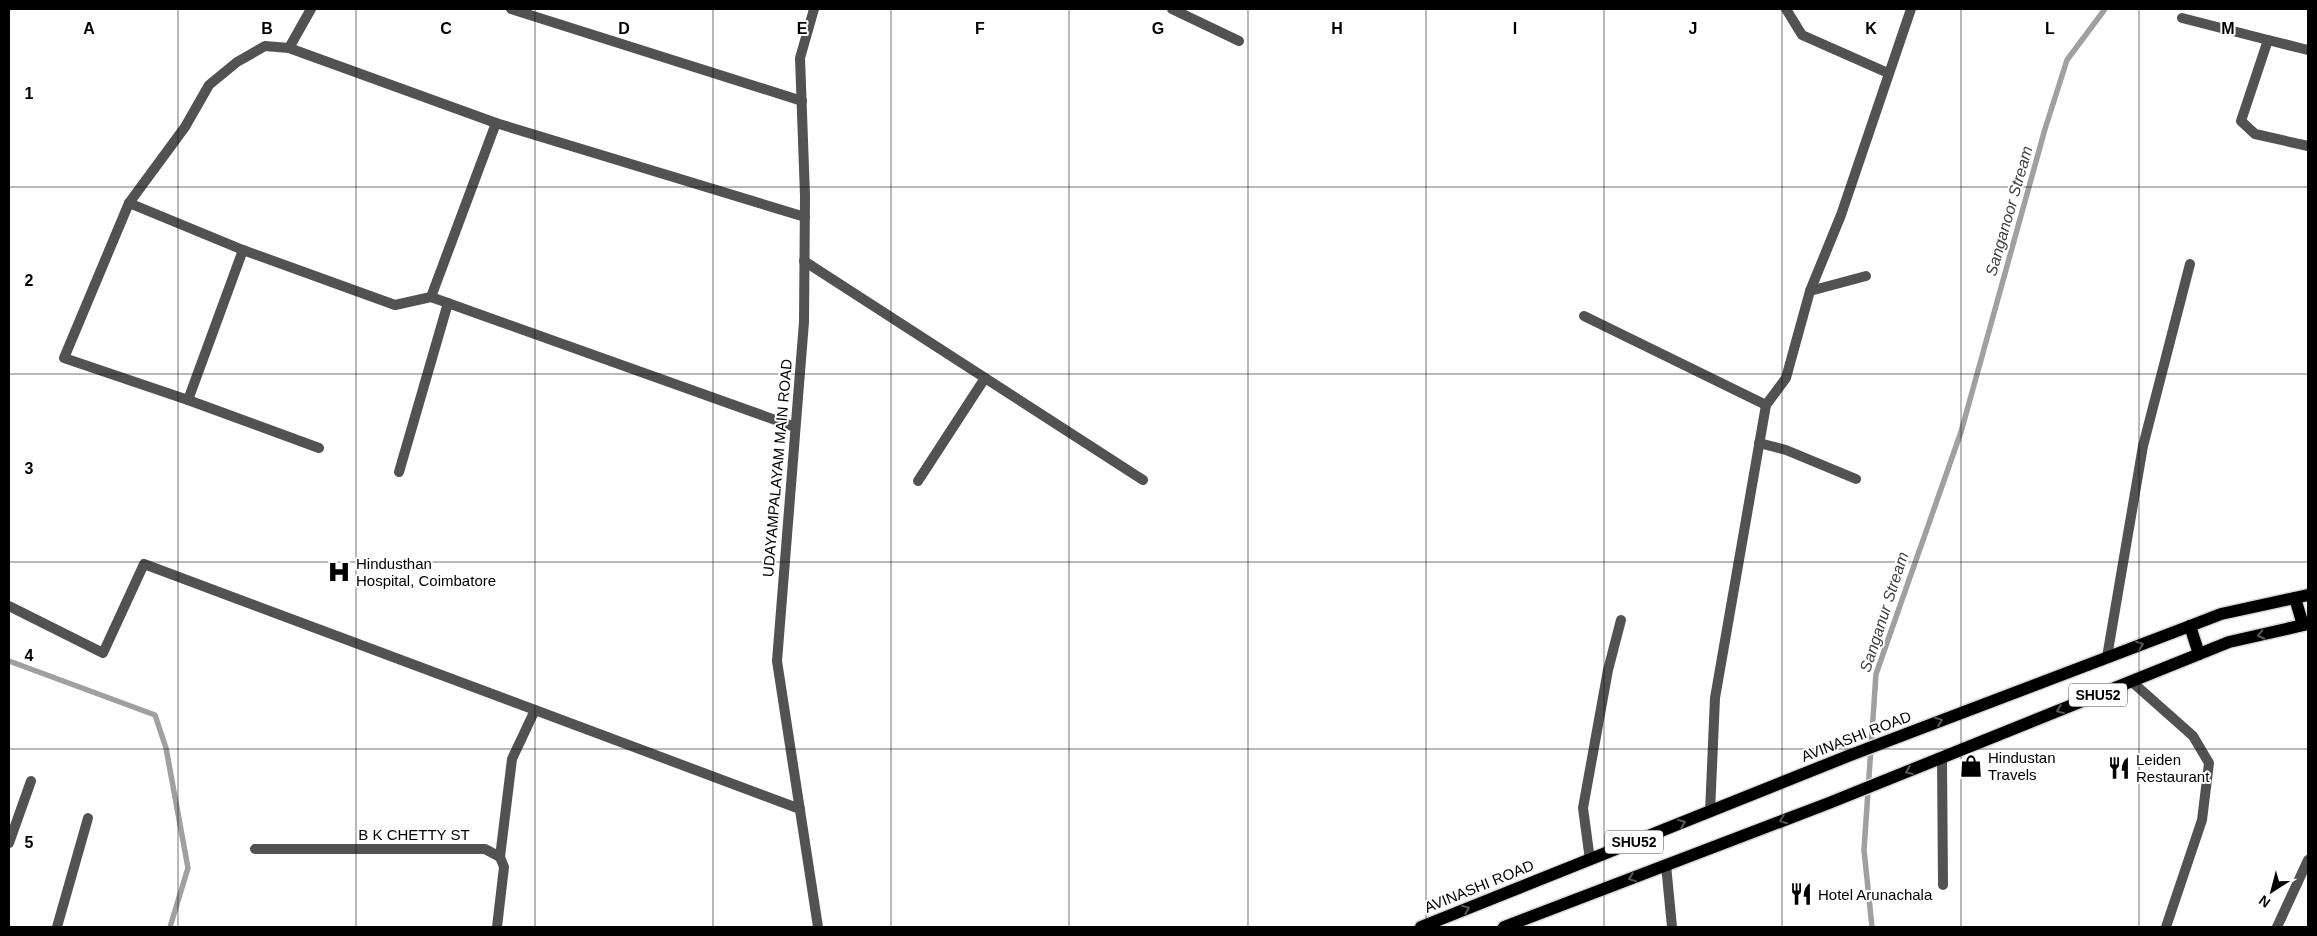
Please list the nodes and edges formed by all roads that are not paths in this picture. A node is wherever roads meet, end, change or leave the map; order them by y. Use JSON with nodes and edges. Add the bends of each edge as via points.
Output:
{"nodes":[{"id":1,"x":311,"y":9,"type":"edge"},
{"id":2,"x":511,"y":9,"type":"edge"},
{"id":3,"x":814,"y":9,"type":"edge"},
{"id":4,"x":1172,"y":9,"type":"edge"},
{"id":5,"x":1786,"y":9,"type":"edge"},
{"id":6,"x":1911,"y":9,"type":"edge"},
{"id":7,"x":2182,"y":18,"type":"dead end"},
{"id":8,"x":2268,"y":40,"type":"junction"},
{"id":9,"x":1239,"y":41,"type":"dead end"},
{"id":10,"x":289,"y":48,"type":"junction"},
{"id":11,"x":2308,"y":50,"type":"edge"},
{"id":12,"x":1888,"y":74,"type":"junction"},
{"id":13,"x":802,"y":101,"type":"junction"},
{"id":14,"x":496,"y":123,"type":"junction"},
{"id":15,"x":2308,"y":146,"type":"edge"},
{"id":16,"x":128,"y":203,"type":"junction"},
{"id":17,"x":805,"y":217,"type":"junction"},
{"id":18,"x":243,"y":250,"type":"junction"},
{"id":19,"x":804,"y":261,"type":"junction"},
{"id":20,"x":2190,"y":264,"type":"dead end"},
{"id":21,"x":1866,"y":276,"type":"dead end"},
{"id":22,"x":1810,"y":291,"type":"junction"},
{"id":23,"x":431,"y":297,"type":"junction"},
{"id":24,"x":448,"y":303,"type":"junction"},
{"id":25,"x":1584,"y":316,"type":"dead end"},
{"id":26,"x":985,"y":378,"type":"junction"},
{"id":27,"x":188,"y":400,"type":"junction"},
{"id":28,"x":1766,"y":405,"type":"junction"},
{"id":29,"x":795,"y":427,"type":"junction"},
{"id":30,"x":1759,"y":443,"type":"junction"},
{"id":31,"x":319,"y":448,"type":"dead end"},
{"id":32,"x":399,"y":472,"type":"dead end"},
{"id":33,"x":1856,"y":478,"type":"dead end"},
{"id":34,"x":1143,"y":480,"type":"dead end"},
{"id":35,"x":918,"y":481,"type":"dead end"},
{"id":36,"x":2308,"y":595,"type":"edge"},
{"id":37,"x":2295,"y":598,"type":"junction"},
{"id":38,"x":9,"y":606,"type":"edge"},
{"id":39,"x":1620,"y":620,"type":"dead end"},
{"id":40,"x":2306,"y":625,"type":"edge"},
{"id":41,"x":2190,"y":626,"type":"junction"},
{"id":42,"x":2198,"y":654,"type":"junction"},
{"id":43,"x":2107,"y":658,"type":"junction"},
{"id":44,"x":2131,"y":681,"type":"junction"},
{"id":45,"x":535,"y":710,"type":"junction"},
{"id":46,"x":1942,"y":758,"type":"junction"},
{"id":47,"x":31,"y":781,"type":"dead end"},
{"id":48,"x":800,"y":809,"type":"junction"},
{"id":49,"x":1710,"y":812,"type":"junction"},
{"id":50,"x":88,"y":818,"type":"dead end"},
{"id":51,"x":9,"y":843,"type":"edge"},
{"id":52,"x":255,"y":849,"type":"dead end"},
{"id":53,"x":500,"y":857,"type":"junction"},
{"id":54,"x":1590,"y":860,"type":"junction"},
{"id":55,"x":2308,"y":860,"type":"edge"},
{"id":56,"x":1666,"y":865,"type":"junction"},
{"id":57,"x":1943,"y":885,"type":"dead end"},
{"id":58,"x":57,"y":927,"type":"edge"},
{"id":59,"x":497,"y":927,"type":"edge"},
{"id":60,"x":818,"y":927,"type":"edge"},
{"id":61,"x":1421,"y":927,"type":"edge"},
{"id":62,"x":1504,"y":927,"type":"edge"},
{"id":63,"x":1672,"y":927,"type":"edge"},
{"id":64,"x":2166,"y":927,"type":"edge"},
{"id":65,"x":2277,"y":927,"type":"edge"}],
"edges":[{"from":1,"to":10,"type":"street"},
{"from":2,"to":13,"type":"street"},
{"from":3,"to":13,"type":"street","name":"UDAYAMPALAYAM MAIN ROAD","via":[[800,58]]},
{"from":4,"to":9,"type":"street"},
{"from":5,"to":12,"type":"street","via":[[1802,35]]},
{"from":6,"to":12,"type":"street"},
{"from":7,"to":8,"type":"street"},
{"from":8,"to":11,"type":"street"},
{"from":8,"to":15,"type":"street","via":[[2241,121],[2255,134]]},
{"from":10,"to":14,"type":"street"},
{"from":10,"to":16,"type":"street","via":[[266,46],[237,62],[209,85],[185,127]]},
{"from":12,"to":22,"type":"street","via":[[1841,215]]},
{"from":13,"to":17,"type":"street","name":"UDAYAMPALAYAM MAIN ROAD"},
{"from":14,"to":17,"type":"street"},
{"from":14,"to":23,"type":"street"},
{"from":16,"to":18,"type":"street"},
{"from":16,"to":27,"type":"street","via":[[64,358]]},
{"from":17,"to":19,"type":"street","name":"UDAYAMPALAYAM MAIN ROAD"},
{"from":18,"to":23,"type":"street","via":[[395,305]]},
{"from":18,"to":27,"type":"street"},
{"from":19,"to":26,"type":"street"},
{"from":19,"to":29,"type":"street","name":"UDAYAMPALAYAM MAIN ROAD","via":[[804,322]]},
{"from":20,"to":43,"type":"street","via":[[2143,446]]},
{"from":21,"to":22,"type":"street"},
{"from":22,"to":28,"type":"street","via":[[1786,378]]},
{"from":23,"to":24,"type":"street"},
{"from":24,"to":29,"type":"street"},
{"from":24,"to":32,"type":"street"},
{"from":25,"to":28,"type":"street"},
{"from":26,"to":34,"type":"street"},
{"from":26,"to":35,"type":"street"},
{"from":27,"to":31,"type":"street"},
{"from":28,"to":30,"type":"street"},
{"from":29,"to":48,"type":"street","name":"UDAYAMPALAYAM MAIN ROAD","via":[[776,661]]},
{"from":30,"to":33,"type":"street","via":[[1786,450]]},
{"from":30,"to":49,"type":"street","via":[[1715,698]]},
{"from":36,"to":37,"type":"main road","name":"AVINASHI ROAD","number":"SHU52"},
{"from":37,"to":40,"type":"main road"},
{"from":37,"to":41,"type":"main road","name":"AVINASHI ROAD","number":"SHU52","via":[[2221,614]]},
{"from":38,"to":45,"type":"street","via":[[103,653],[144,564]]},
{"from":39,"to":54,"type":"street","via":[[1583,808]]},
{"from":40,"to":42,"type":"main road","number":"SHU52","one_way":true,"via":[[2229,642]]},
{"from":41,"to":42,"type":"main road"},
{"from":43,"to":41,"type":"main road","name":"AVINASHI ROAD","number":"SHU52","one_way":true},
{"from":42,"to":44,"type":"main road","number":"SHU52"},
{"from":49,"to":43,"type":"main road","name":"AVINASHI ROAD","number":"SHU52","one_way":true},
{"from":44,"to":46,"type":"main road","number":"SHU52","one_way":true},
{"from":44,"to":64,"type":"street","via":[[2193,736],[2209,763],[2202,820]]},
{"from":45,"to":48,"type":"street"},
{"from":45,"to":53,"type":"street","via":[[512,759]]},
{"from":46,"to":56,"type":"main road","number":"SHU52","one_way":true},
{"from":46,"to":57,"type":"street"},
{"from":47,"to":51,"type":"street"},
{"from":48,"to":60,"type":"street","name":"UDAYAMPALAYAM MAIN ROAD"},
{"from":54,"to":49,"type":"main road","name":"AVINASHI ROAD","number":"SHU52","one_way":true},
{"from":50,"to":58,"type":"street"},
{"from":52,"to":53,"type":"street","name":"B K CHETTY ST","via":[[485,849]]},
{"from":53,"to":59,"type":"street","via":[[504,867]]},
{"from":61,"to":54,"type":"main road","name":"AVINASHI ROAD","number":"SHU52","one_way":true},
{"from":55,"to":65,"type":"street"},
{"from":56,"to":62,"type":"main road","number":"SHU52","one_way":true},
{"from":56,"to":63,"type":"street"}]}
